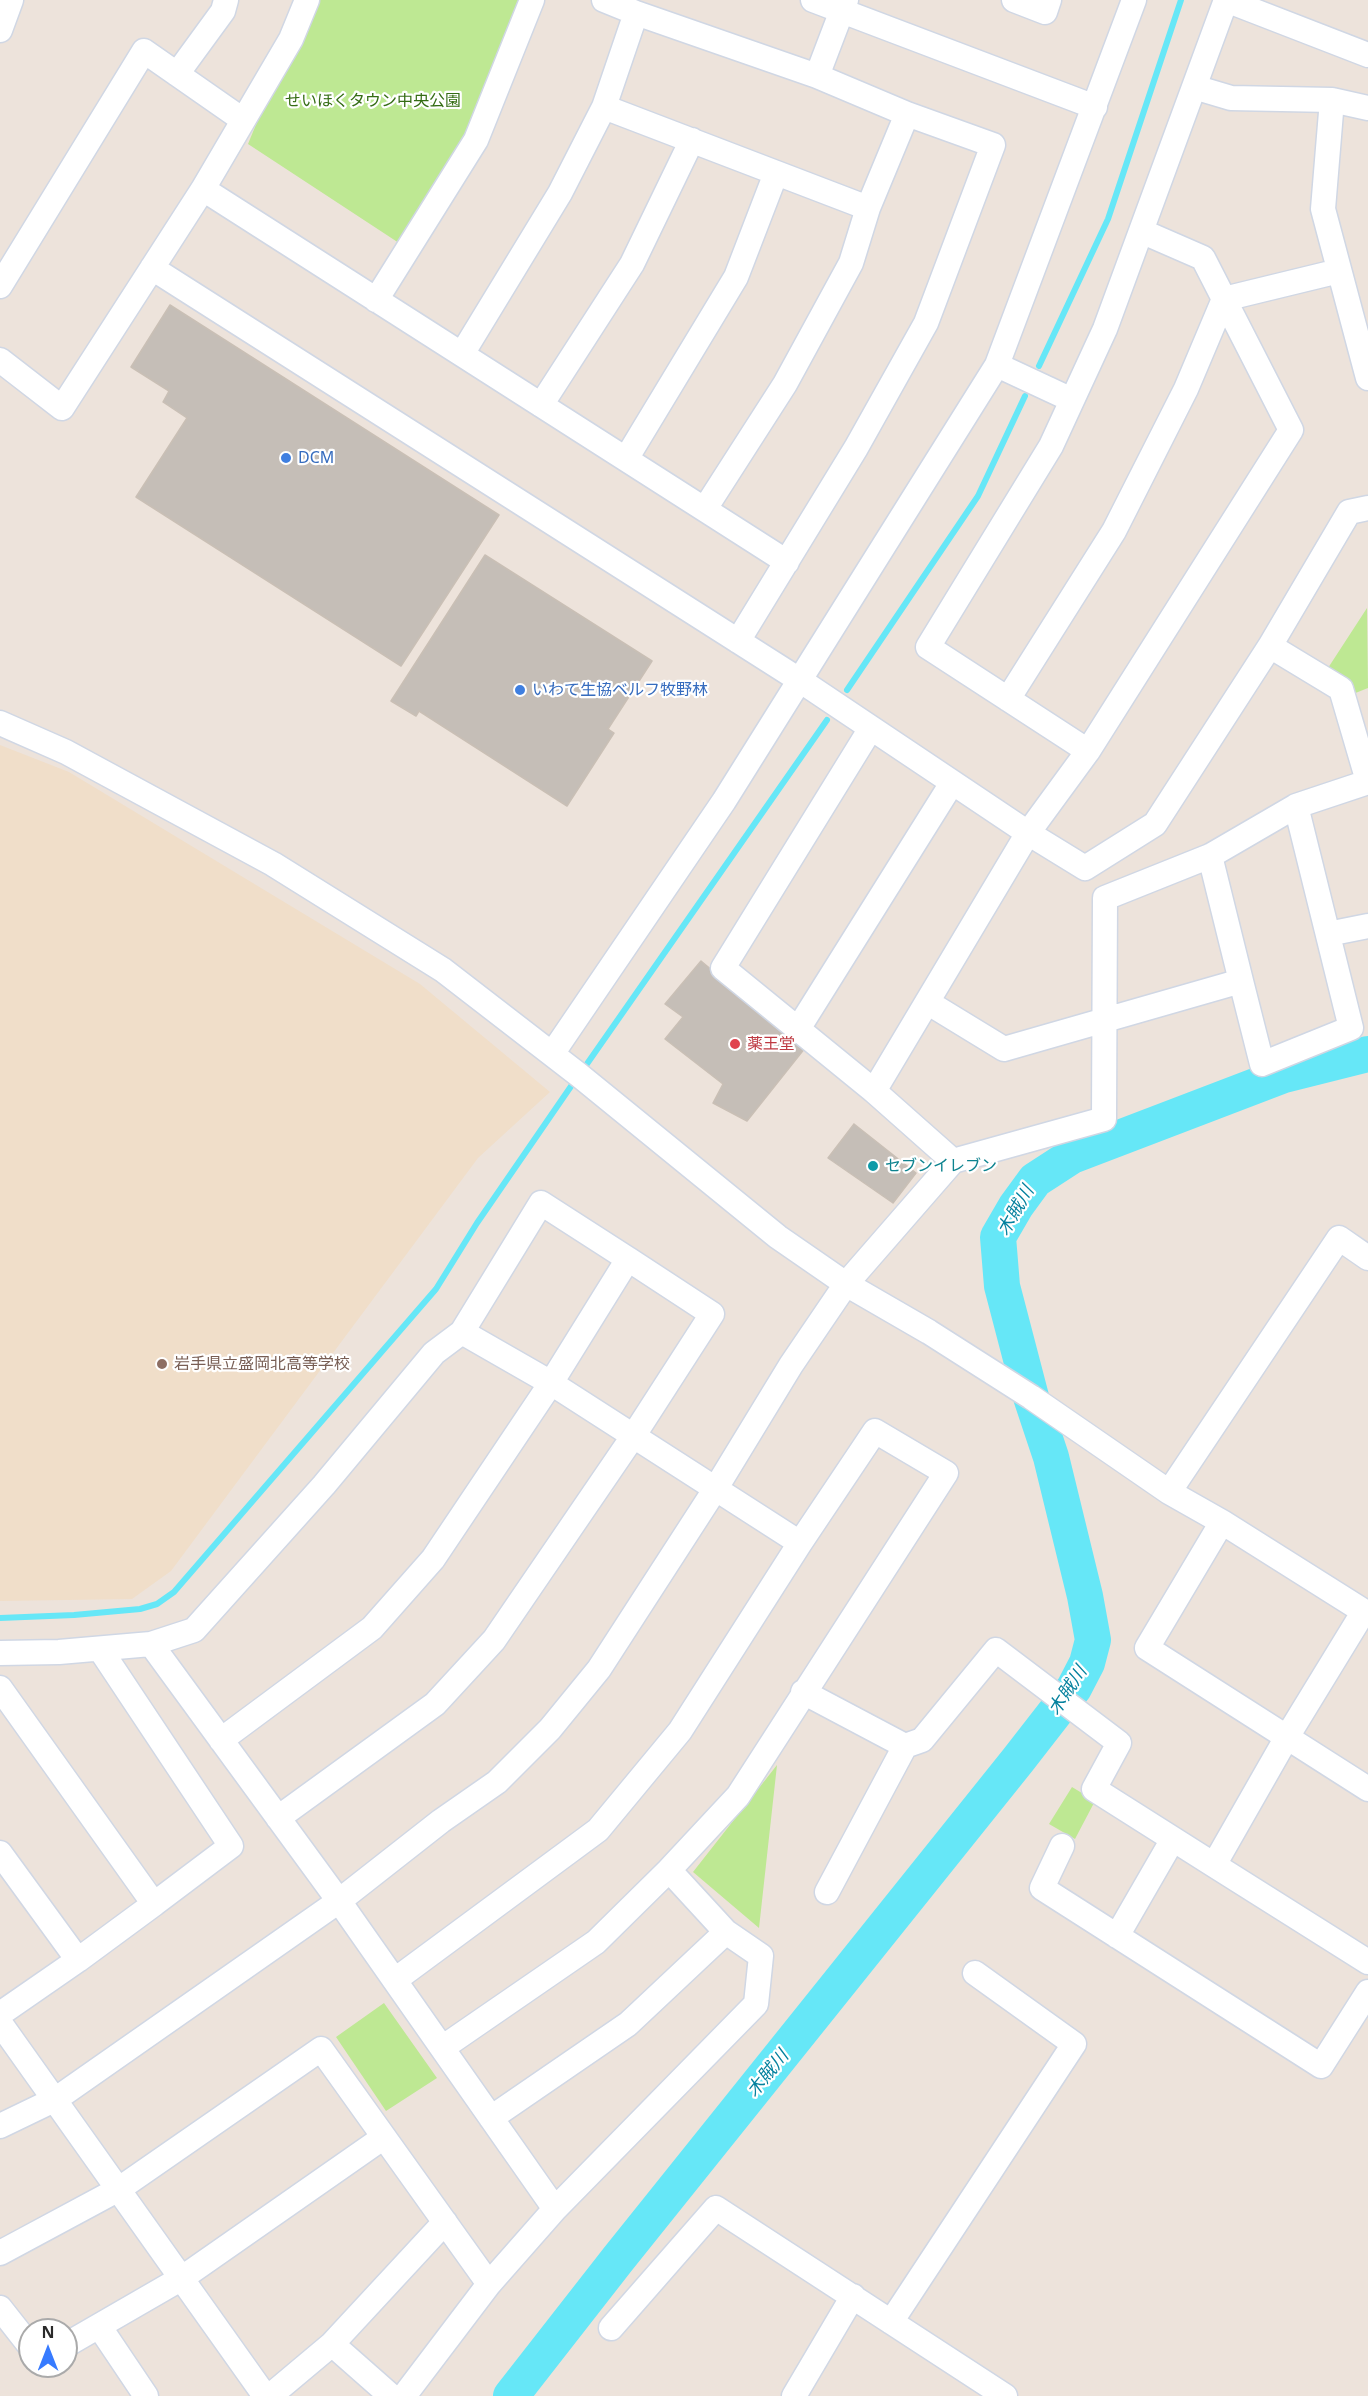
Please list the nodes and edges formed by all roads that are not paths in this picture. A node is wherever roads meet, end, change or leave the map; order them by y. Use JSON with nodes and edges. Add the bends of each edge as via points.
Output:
{"nodes":[{"id":1,"x":11,"y":0,"type":"edge"},
{"id":2,"x":226,"y":0,"type":"edge"},
{"id":3,"x":307,"y":0,"type":"edge"},
{"id":4,"x":532,"y":0,"type":"edge"},
{"id":5,"x":604,"y":0,"type":"edge"},
{"id":6,"x":813,"y":0,"type":"edge"},
{"id":7,"x":1014,"y":0,"type":"edge"},
{"id":8,"x":1049,"y":0,"type":"edge"},
{"id":9,"x":1134,"y":0,"type":"edge"},
{"id":10,"x":1226,"y":0,"type":"edge"},
{"id":11,"x":844,"y":5,"type":"edge"},
{"id":12,"x":636,"y":13,"type":"junction"},
{"id":13,"x":0,"y":30,"type":"edge"},
{"id":14,"x":1368,"y":55,"type":"edge"},
{"id":15,"x":177,"y":74,"type":"junction"},
{"id":16,"x":817,"y":76,"type":"junction"},
{"id":17,"x":1194,"y":87,"type":"junction"},
{"id":18,"x":1332,"y":100,"type":"junction"},
{"id":19,"x":604,"y":107,"type":"junction"},
{"id":20,"x":1095,"y":107,"type":"junction"},
{"id":21,"x":1368,"y":108,"type":"edge"},
{"id":22,"x":907,"y":114,"type":"junction"},
{"id":23,"x":243,"y":120,"type":"junction"},
{"id":24,"x":692,"y":140,"type":"junction"},
{"id":25,"x":776,"y":173,"type":"junction"},
{"id":26,"x":203,"y":189,"type":"junction"},
{"id":27,"x":868,"y":208,"type":"junction"},
{"id":28,"x":1141,"y":231,"type":"junction"},
{"id":29,"x":152,"y":268,"type":"junction"},
{"id":30,"x":1339,"y":271,"type":"junction"},
{"id":31,"x":0,"y":286,"type":"edge"},
{"id":32,"x":1224,"y":299,"type":"junction"},
{"id":33,"x":376,"y":300,"type":"junction"},
{"id":34,"x":462,"y":354,"type":"junction"},
{"id":35,"x":0,"y":360,"type":"edge"},
{"id":36,"x":997,"y":365,"type":"junction"},
{"id":37,"x":1368,"y":378,"type":"edge"},
{"id":38,"x":1072,"y":399,"type":"junction"},
{"id":39,"x":541,"y":405,"type":"junction"},
{"id":40,"x":626,"y":459,"type":"junction"},
{"id":41,"x":708,"y":504,"type":"dead end"},
{"id":42,"x":1368,"y":508,"type":"edge"},
{"id":43,"x":786,"y":562,"type":"junction"},
{"id":44,"x":738,"y":641,"type":"junction"},
{"id":45,"x":1270,"y":646,"type":"junction"},
{"id":46,"x":801,"y":681,"type":"junction"},
{"id":47,"x":1008,"y":699,"type":"junction"},
{"id":48,"x":0,"y":723,"type":"edge"},
{"id":49,"x":871,"y":728,"type":"junction"},
{"id":50,"x":1088,"y":751,"type":"junction"},
{"id":51,"x":1368,"y":781,"type":"edge"},
{"id":52,"x":952,"y":783,"type":"junction"},
{"id":53,"x":1296,"y":806,"type":"junction"},
{"id":54,"x":1028,"y":833,"type":"junction"},
{"id":55,"x":1210,"y":856,"type":"junction"},
{"id":56,"x":1368,"y":926,"type":"edge"},
{"id":57,"x":1328,"y":934,"type":"junction"},
{"id":58,"x":1241,"y":981,"type":"junction"},
{"id":59,"x":927,"y":1002,"type":"junction"},
{"id":60,"x":1104,"y":1019,"type":"junction"},
{"id":61,"x":798,"y":1029,"type":"junction"},
{"id":62,"x":552,"y":1054,"type":"junction"},
{"id":63,"x":874,"y":1091,"type":"junction"},
{"id":64,"x":952,"y":1161,"type":"junction"},
{"id":65,"x":628,"y":1258,"type":"junction"},
{"id":66,"x":1368,"y":1258,"type":"edge"},
{"id":67,"x":846,"y":1284,"type":"junction"},
{"id":68,"x":462,"y":1332,"type":"junction"},
{"id":69,"x":551,"y":1383,"type":"junction"},
{"id":70,"x":634,"y":1435,"type":"junction"},
{"id":71,"x":716,"y":1488,"type":"junction"},
{"id":72,"x":1169,"y":1492,"type":"junction"},
{"id":73,"x":1222,"y":1522,"type":"junction"},
{"id":74,"x":800,"y":1544,"type":"junction"},
{"id":75,"x":1366,"y":1612,"type":"edge"},
{"id":76,"x":151,"y":1644,"type":"junction"},
{"id":77,"x":100,"y":1649,"type":"junction"},
{"id":78,"x":0,"y":1653,"type":"edge"},
{"id":79,"x":0,"y":1688,"type":"edge"},
{"id":80,"x":803,"y":1692,"type":"junction"},
{"id":81,"x":1287,"y":1737,"type":"junction"},
{"id":82,"x":221,"y":1740,"type":"junction"},
{"id":83,"x":905,"y":1746,"type":"junction"},
{"id":84,"x":1368,"y":1789,"type":"edge"},
{"id":85,"x":278,"y":1818,"type":"junction"},
{"id":86,"x":1173,"y":1839,"type":"junction"},
{"id":87,"x":1062,"y":1846,"type":"dead end"},
{"id":88,"x":0,"y":1853,"type":"edge"},
{"id":89,"x":1214,"y":1865,"type":"junction"},
{"id":90,"x":669,"y":1870,"type":"junction"},
{"id":91,"x":827,"y":1892,"type":"dead end"},
{"id":92,"x":339,"y":1901,"type":"junction"},
{"id":93,"x":154,"y":1904,"type":"junction"},
{"id":94,"x":726,"y":1932,"type":"junction"},
{"id":95,"x":1117,"y":1936,"type":"junction"},
{"id":96,"x":78,"y":1960,"type":"junction"},
{"id":97,"x":1368,"y":1962,"type":"edge"},
{"id":98,"x":975,"y":1973,"type":"dead end"},
{"id":99,"x":395,"y":1980,"type":"junction"},
{"id":100,"x":1368,"y":1992,"type":"edge"},
{"id":101,"x":0,"y":2014,"type":"edge"},
{"id":102,"x":0,"y":2023,"type":"edge"},
{"id":103,"x":442,"y":2048,"type":"junction"},
{"id":104,"x":56,"y":2099,"type":"junction"},
{"id":105,"x":491,"y":2118,"type":"junction"},
{"id":106,"x":0,"y":2126,"type":"edge"},
{"id":107,"x":384,"y":2137,"type":"junction"},
{"id":108,"x":119,"y":2189,"type":"junction"},
{"id":109,"x":555,"y":2209,"type":"junction"},
{"id":110,"x":445,"y":2222,"type":"junction"},
{"id":111,"x":0,"y":2253,"type":"edge"},
{"id":112,"x":182,"y":2278,"type":"junction"},
{"id":113,"x":489,"y":2284,"type":"junction"},
{"id":114,"x":852,"y":2296,"type":"junction"},
{"id":115,"x":0,"y":2308,"type":"edge"},
{"id":116,"x":891,"y":2322,"type":"junction"},
{"id":117,"x":99,"y":2326,"type":"junction"},
{"id":118,"x":611,"y":2328,"type":"dead end"},
{"id":119,"x":18,"y":2331,"type":"edge"},
{"id":120,"x":78,"y":2338,"type":"edge"},
{"id":121,"x":332,"y":2344,"type":"junction"},
{"id":122,"x":146,"y":2396,"type":"edge"},
{"id":123,"x":265,"y":2396,"type":"edge"},
{"id":124,"x":270,"y":2396,"type":"edge"},
{"id":125,"x":391,"y":2396,"type":"edge"},
{"id":126,"x":404,"y":2396,"type":"edge"},
{"id":127,"x":794,"y":2396,"type":"edge"},
{"id":128,"x":1005,"y":2396,"type":"edge"}],
"edges":[{"from":1,"to":13,"type":"street"},
{"from":2,"to":15,"type":"street","via":[[223,11]]},
{"from":3,"to":23,"type":"street","via":[[291,39]]},
{"from":4,"to":33,"type":"street","via":[[476,140]]},
{"from":5,"to":12,"type":"street"},
{"from":6,"to":11,"type":"street"},
{"from":7,"to":8,"type":"street","via":[[1045,12]]},
{"from":9,"to":20,"type":"street"},
{"from":10,"to":14,"type":"street"},
{"from":10,"to":17,"type":"street"},
{"from":11,"to":16,"type":"street"},
{"from":11,"to":20,"type":"street"},
{"from":12,"to":16,"type":"street"},
{"from":12,"to":19,"type":"street"},
{"from":15,"to":23,"type":"street"},
{"from":15,"to":31,"type":"street","via":[[144,51]]},
{"from":16,"to":22,"type":"street"},
{"from":17,"to":18,"type":"street","via":[[1231,98]]},
{"from":17,"to":28,"type":"street"},
{"from":18,"to":21,"type":"street"},
{"from":18,"to":30,"type":"street","via":[[1323,209]]},
{"from":19,"to":24,"type":"street"},
{"from":19,"to":34,"type":"street","via":[[560,193]]},
{"from":20,"to":36,"type":"street"},
{"from":22,"to":27,"type":"street"},
{"from":22,"to":43,"type":"street","via":[[993,145],[926,323]]},
{"from":23,"to":26,"type":"street"},
{"from":24,"to":25,"type":"street"},
{"from":24,"to":39,"type":"street","via":[[632,264]]},
{"from":25,"to":27,"type":"street"},
{"from":25,"to":40,"type":"street","via":[[736,277]]},
{"from":26,"to":29,"type":"street"},
{"from":26,"to":33,"type":"street"},
{"from":27,"to":41,"type":"street","via":[[851,263],[785,384]]},
{"from":28,"to":32,"type":"street","via":[[1203,258]]},
{"from":28,"to":38,"type":"street","via":[[1105,329]]},
{"from":29,"to":35,"type":"street","via":[[63,408]]},
{"from":29,"to":44,"type":"street"},
{"from":30,"to":32,"type":"street"},
{"from":30,"to":37,"type":"street"},
{"from":32,"to":47,"type":"street","via":[[1186,389],[1114,531]]},
{"from":32,"to":50,"type":"street","via":[[1291,430]]},
{"from":33,"to":34,"type":"street"},
{"from":34,"to":39,"type":"street"},
{"from":36,"to":38,"type":"street"},
{"from":36,"to":46,"type":"street"},
{"from":38,"to":47,"type":"street","via":[[1051,446],[928,647]]},
{"from":39,"to":40,"type":"street"},
{"from":40,"to":43,"type":"street"},
{"from":42,"to":45,"type":"street","via":[[1349,512]]},
{"from":43,"to":44,"type":"street"},
{"from":44,"to":46,"type":"street"},
{"from":45,"to":51,"type":"street","via":[[1341,689]]},
{"from":45,"to":54,"type":"street","via":[[1155,824],[1084,868]]},
{"from":46,"to":49,"type":"street"},
{"from":46,"to":62,"type":"street","via":[[678,872]]},
{"from":47,"to":50,"type":"street"},
{"from":48,"to":62,"type":"street","via":[[66,752],[273,864],[443,970]]},
{"from":49,"to":52,"type":"street"},
{"from":49,"to":61,"type":"street","via":[[723,968]]},
{"from":50,"to":54,"type":"street"},
{"from":51,"to":53,"type":"street"},
{"from":52,"to":54,"type":"street"},
{"from":52,"to":61,"type":"street"},
{"from":53,"to":55,"type":"street"},
{"from":53,"to":57,"type":"street"},
{"from":54,"to":59,"type":"street"},
{"from":55,"to":58,"type":"street"},
{"from":55,"to":60,"type":"street","via":[[1105,898]]},
{"from":56,"to":57,"type":"street"},
{"from":57,"to":58,"type":"street","via":[[1351,1028],[1262,1064]]},
{"from":58,"to":60,"type":"street"},
{"from":59,"to":60,"type":"street","via":[[1004,1049]]},
{"from":59,"to":63,"type":"street"},
{"from":60,"to":64,"type":"street","via":[[1104,1119]]},
{"from":61,"to":63,"type":"street"},
{"from":62,"to":67,"type":"street","via":[[778,1237]]},
{"from":63,"to":64,"type":"street"},
{"from":64,"to":67,"type":"street"},
{"from":65,"to":68,"type":"street","via":[[541,1203]]},
{"from":65,"to":69,"type":"street"},
{"from":65,"to":70,"type":"street","via":[[712,1314]]},
{"from":66,"to":72,"type":"street","via":[[1339,1238]]},
{"from":67,"to":71,"type":"street"},
{"from":67,"to":72,"type":"street","via":[[1031,1397]]},
{"from":68,"to":69,"type":"street"},
{"from":68,"to":76,"type":"street","via":[[434,1353],[324,1485],[194,1630]]},
{"from":69,"to":70,"type":"street"},
{"from":69,"to":82,"type":"street","via":[[433,1558],[372,1628]]},
{"from":70,"to":71,"type":"street"},
{"from":70,"to":85,"type":"street","via":[[494,1640],[435,1704]]},
{"from":71,"to":74,"type":"street"},
{"from":71,"to":92,"type":"street","via":[[599,1669],[550,1728],[497,1782]]},
{"from":72,"to":73,"type":"street"},
{"from":73,"to":75,"type":"street"},
{"from":73,"to":81,"type":"street","via":[[1147,1648]]},
{"from":74,"to":80,"type":"street","via":[[875,1431],[946,1473]]},
{"from":74,"to":99,"type":"street","via":[[680,1731],[597,1830]]},
{"from":75,"to":81,"type":"street"},
{"from":76,"to":77,"type":"street"},
{"from":76,"to":82,"type":"street"},
{"from":77,"to":78,"type":"street"},
{"from":77,"to":93,"type":"street","via":[[231,1846]]},
{"from":79,"to":93,"type":"street"},
{"from":80,"to":83,"type":"street"},
{"from":80,"to":90,"type":"street","via":[[738,1796]]},
{"from":81,"to":84,"type":"street"},
{"from":81,"to":89,"type":"street"},
{"from":82,"to":85,"type":"street"},
{"from":83,"to":86,"type":"street","via":[[922,1740],[996,1650],[1119,1743],[1094,1789]]},
{"from":83,"to":91,"type":"street"},
{"from":85,"to":92,"type":"street"},
{"from":86,"to":89,"type":"street"},
{"from":86,"to":95,"type":"street"},
{"from":87,"to":95,"type":"street","via":[[1042,1888]]},
{"from":88,"to":96,"type":"street"},
{"from":89,"to":97,"type":"street"},
{"from":90,"to":94,"type":"street"},
{"from":90,"to":103,"type":"street","via":[[596,1942]]},
{"from":92,"to":99,"type":"street"},
{"from":92,"to":104,"type":"street"},
{"from":93,"to":96,"type":"street"},
{"from":94,"to":105,"type":"street","via":[[628,2024]]},
{"from":94,"to":109,"type":"street","via":[[761,1956],[756,2004]]},
{"from":95,"to":100,"type":"street","via":[[1321,2066]]},
{"from":96,"to":101,"type":"street"},
{"from":98,"to":116,"type":"street","via":[[1074,2044]]},
{"from":99,"to":103,"type":"street"},
{"from":102,"to":104,"type":"street"},
{"from":103,"to":105,"type":"street"},
{"from":104,"to":106,"type":"street"},
{"from":104,"to":108,"type":"street"},
{"from":105,"to":109,"type":"street"},
{"from":107,"to":108,"type":"street","via":[[321,2049]]},
{"from":107,"to":110,"type":"street"},
{"from":107,"to":112,"type":"street"},
{"from":108,"to":111,"type":"street"},
{"from":108,"to":112,"type":"street"},
{"from":109,"to":113,"type":"street"},
{"from":110,"to":113,"type":"street"},
{"from":110,"to":121,"type":"street"},
{"from":112,"to":117,"type":"street"},
{"from":112,"to":123,"type":"street"},
{"from":113,"to":126,"type":"street"},
{"from":114,"to":116,"type":"street"},
{"from":114,"to":118,"type":"street","via":[[716,2208]]},
{"from":114,"to":127,"type":"street"},
{"from":115,"to":119,"type":"street"},
{"from":116,"to":128,"type":"street"},
{"from":117,"to":120,"type":"street"},
{"from":117,"to":122,"type":"street"},
{"from":121,"to":124,"type":"street"},
{"from":121,"to":125,"type":"street"}]}
